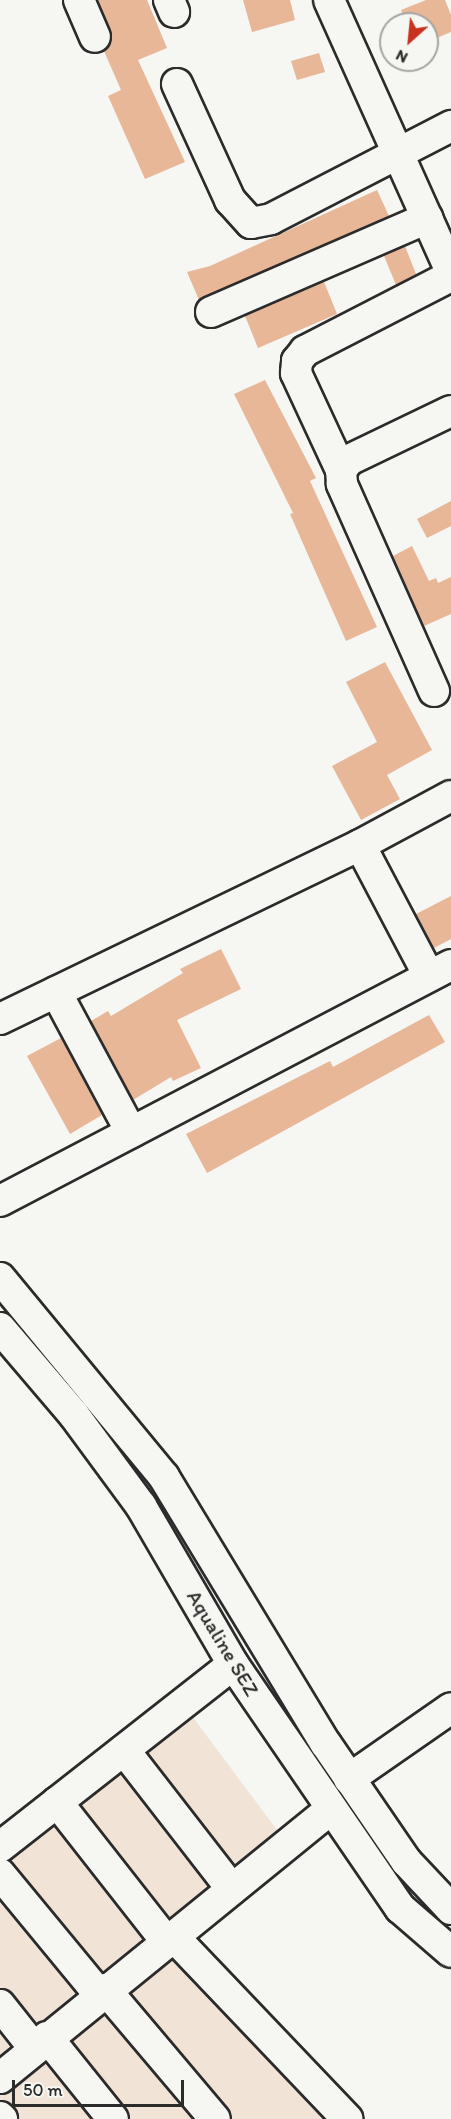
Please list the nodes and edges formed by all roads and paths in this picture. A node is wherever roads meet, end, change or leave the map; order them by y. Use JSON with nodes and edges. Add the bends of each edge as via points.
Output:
{"nodes":[{"id":1,"x":79,"y":0,"type":"edge"},
{"id":2,"x":329,"y":0,"type":"edge"},
{"id":3,"x":94,"y":37,"type":"dead end"},
{"id":4,"x":177,"y":84,"type":"dead end"},
{"id":5,"x":451,"y":126,"type":"edge"},
{"id":6,"x":397,"y":156,"type":"junction"},
{"id":7,"x":427,"y":218,"type":"junction"},
{"id":8,"x":451,"y":271,"type":"edge"},
{"id":9,"x":451,"y":276,"type":"edge"},
{"id":10,"x":211,"y":312,"type":"dead end"},
{"id":11,"x":448,"y":422,"type":"edge"},
{"id":12,"x":341,"y":470,"type":"junction"},
{"id":13,"x":434,"y":691,"type":"dead end"},
{"id":14,"x":451,"y":796,"type":"edge"},
{"id":15,"x":360,"y":844,"type":"junction"},
{"id":16,"x":440,"y":970,"type":"edge"},
{"id":17,"x":56,"y":992,"type":"junction"},
{"id":18,"x":0,"y":1019,"type":"edge"},
{"id":19,"x":131,"y":1132,"type":"junction"},
{"id":20,"x":0,"y":1201,"type":"edge"},
{"id":21,"x":0,"y":1278,"type":"edge"},
{"id":22,"x":0,"y":1328,"type":"edge"},
{"id":23,"x":233,"y":1665,"type":"junction"},
{"id":24,"x":451,"y":1708,"type":"edge"},
{"id":25,"x":124,"y":1750,"type":"junction"},
{"id":26,"x":349,"y":1779,"type":"junction"},
{"id":27,"x":57,"y":1802,"type":"junction"},
{"id":28,"x":331,"y":1809,"type":"junction"},
{"id":29,"x":0,"y":1847,"type":"edge"},
{"id":30,"x":0,"y":1874,"type":"edge"},
{"id":31,"x":232,"y":1889,"type":"junction"},
{"id":32,"x":451,"y":1909,"type":"edge"},
{"id":33,"x":169,"y":1939,"type":"junction"},
{"id":34,"x":451,"y":1952,"type":"edge"},
{"id":35,"x":102,"y":1991,"type":"junction"},
{"id":36,"x":0,"y":2005,"type":"edge"},
{"id":37,"x":41,"y":2043,"type":"junction"},
{"id":38,"x":0,"y":2078,"type":"edge"},
{"id":39,"x":113,"y":2119,"type":"edge"},
{"id":40,"x":215,"y":2119,"type":"edge"},
{"id":41,"x":347,"y":2119,"type":"edge"}],
"edges":[{"from":1,"to":3,"type":"street"},
{"from":2,"to":6,"type":"street"},
{"from":4,"to":6,"type":"street","via":[[230,200],[251,223],[271,219]]},
{"from":5,"to":6,"type":"street"},
{"from":6,"to":7,"type":"street"},
{"from":7,"to":8,"type":"street"},
{"from":7,"to":10,"type":"street"},
{"from":9,"to":12,"type":"street","via":[[305,351],[297,362],[298,380]]},
{"from":11,"to":12,"type":"street","via":[[349,460]]},
{"from":12,"to":13,"type":"street","via":[[342,484]]},
{"from":14,"to":15,"type":"street"},
{"from":15,"to":16,"type":"street"},
{"from":15,"to":17,"type":"street"},
{"from":16,"to":19,"type":"street"},
{"from":17,"to":18,"type":"street"},
{"from":17,"to":19,"type":"street"},
{"from":19,"to":20,"type":"street"},
{"from":21,"to":26,"type":"street","via":[[164,1477]]},
{"from":22,"to":23,"type":"street","name":"Aqualine SEZ","via":[[74,1415],[141,1506]]},
{"from":23,"to":25,"type":"street"},
{"from":23,"to":28,"type":"street","name":"Aqualine SEZ"},
{"from":24,"to":26,"type":"street"},
{"from":25,"to":27,"type":"street"},
{"from":25,"to":31,"type":"street"},
{"from":26,"to":32,"type":"street","via":[[406,1861]]},
{"from":27,"to":29,"type":"street"},
{"from":27,"to":33,"type":"street"},
{"from":28,"to":31,"type":"street"},
{"from":28,"to":34,"type":"street","name":"Aqualine SEZ","via":[[400,1908]]},
{"from":30,"to":35,"type":"street"},
{"from":31,"to":33,"type":"street"},
{"from":33,"to":35,"type":"street"},
{"from":33,"to":41,"type":"street"},
{"from":35,"to":37,"type":"street"},
{"from":35,"to":40,"type":"street"},
{"from":36,"to":37,"type":"street"},
{"from":37,"to":38,"type":"street"},
{"from":37,"to":39,"type":"street"}]}
